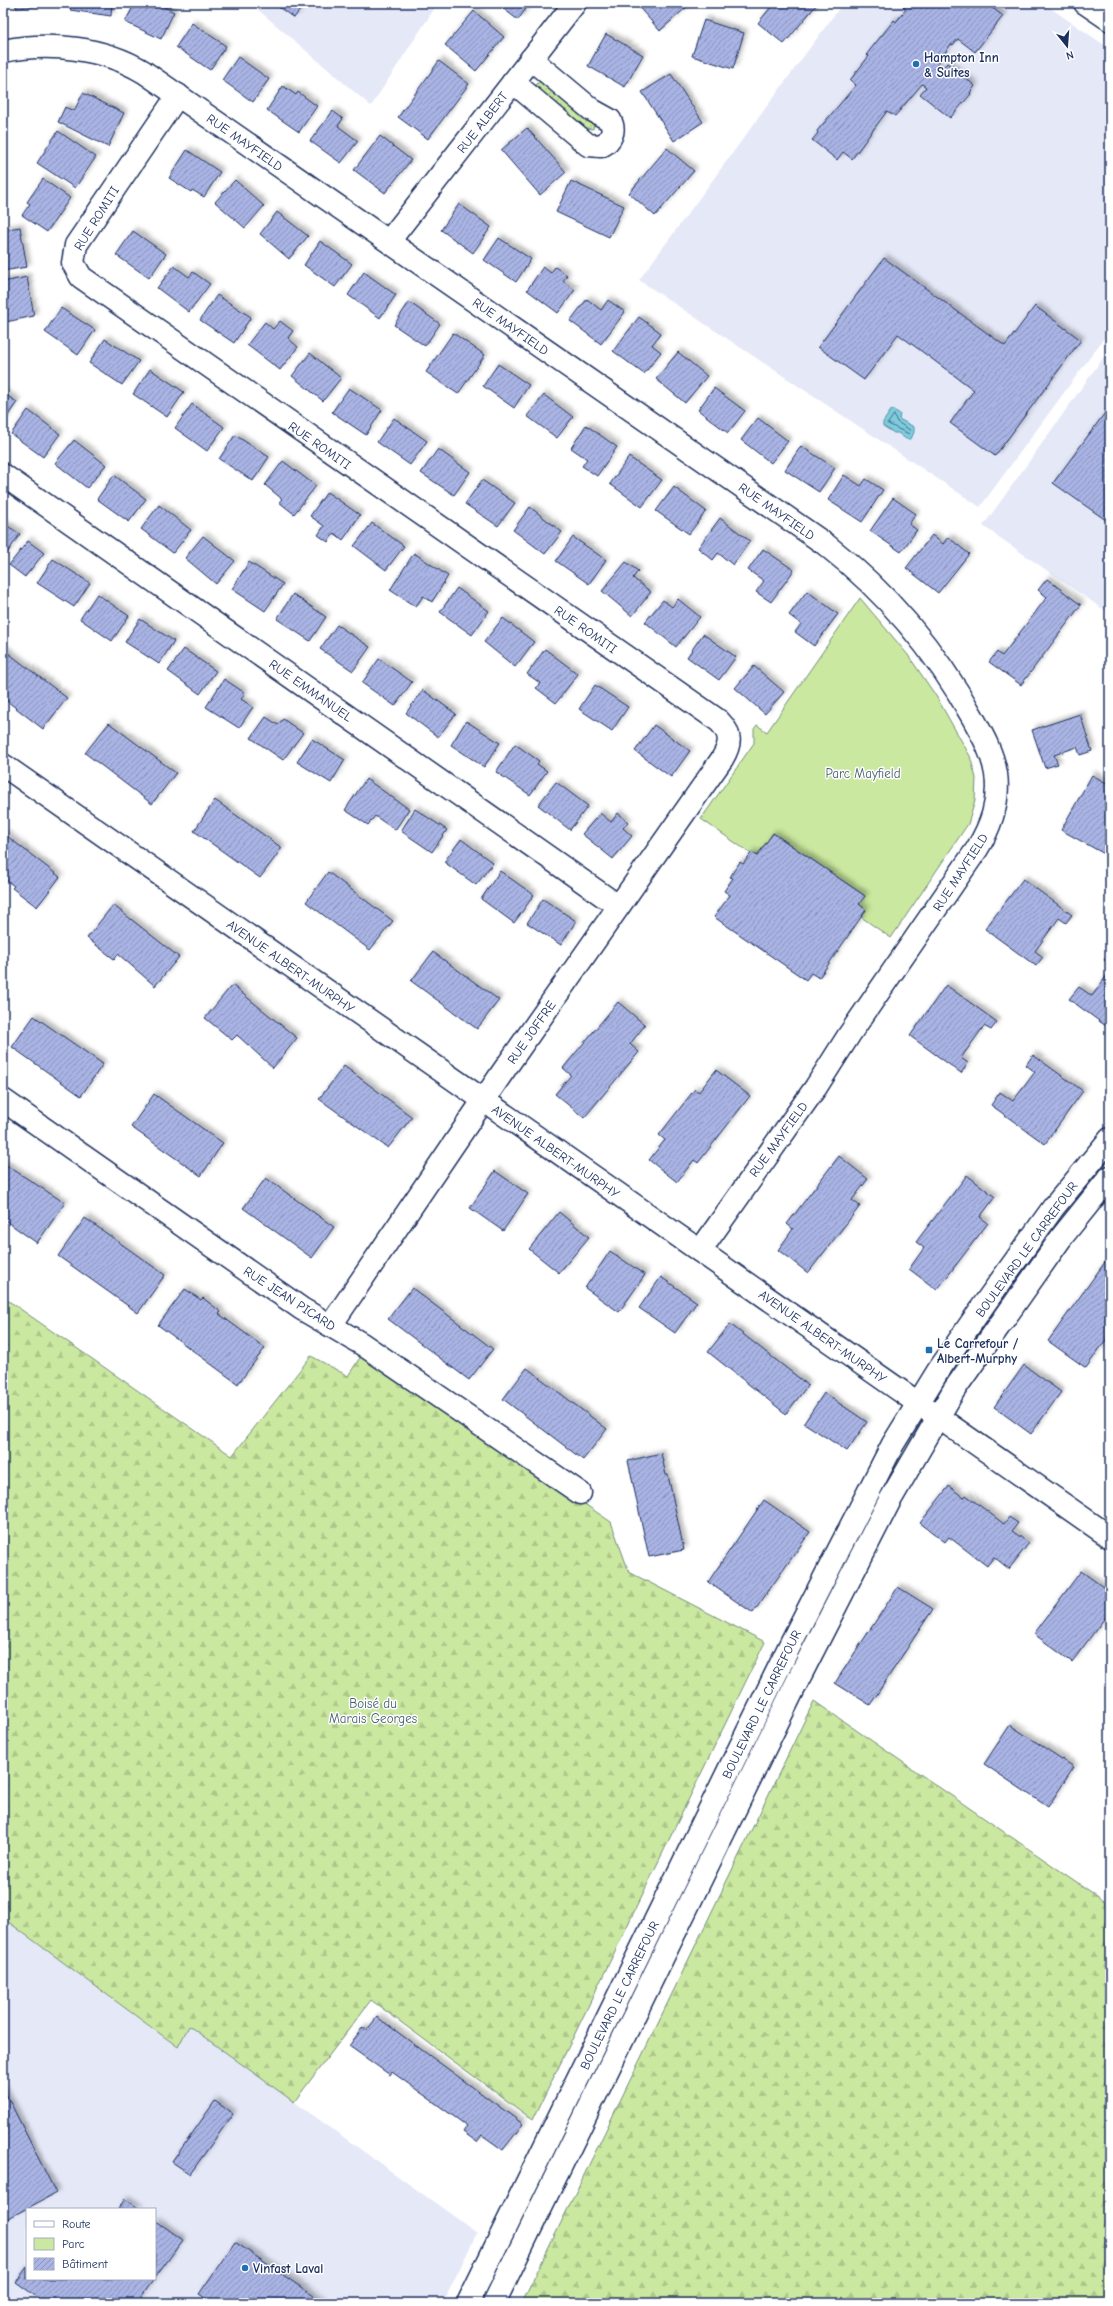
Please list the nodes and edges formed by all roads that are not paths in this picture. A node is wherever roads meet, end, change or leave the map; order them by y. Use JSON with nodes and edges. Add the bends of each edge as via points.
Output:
{"nodes":[{"id":1,"x":575,"y":3,"type":"edge"},
{"id":2,"x":1085,"y":3,"type":"edge"},
{"id":3,"x":1110,"y":20,"type":"edge"},
{"id":4,"x":3,"y":51,"type":"edge"},
{"id":5,"x":531,"y":59,"type":"junction"},
{"id":6,"x":513,"y":82,"type":"junction"},
{"id":7,"x":178,"y":95,"type":"junction"},
{"id":8,"x":389,"y":241,"type":"junction"},
{"id":9,"x":3,"y":475,"type":"edge"},
{"id":10,"x":730,"y":740,"type":"joint"},
{"id":11,"x":3,"y":765,"type":"edge"},
{"id":12,"x":618,"y":906,"type":"junction"},
{"id":13,"x":3,"y":1100,"type":"edge"},
{"id":14,"x":484,"y":1101,"type":"junction"},
{"id":15,"x":1110,"y":1139,"type":"edge"},
{"id":16,"x":1110,"y":1177,"type":"edge"},
{"id":17,"x":700,"y":1251,"type":"junction"},
{"id":18,"x":331,"y":1325,"type":"junction"},
{"id":19,"x":918,"y":1403,"type":"junction"},
{"id":20,"x":938,"y":1416,"type":"junction"},
{"id":21,"x":580,"y":1493,"type":"dead end"},
{"id":22,"x":1110,"y":1538,"type":"edge"},
{"id":23,"x":468,"y":2303,"type":"edge"},
{"id":24,"x":494,"y":2303,"type":"edge"}],
"edges":[{"from":1,"to":5,"type":"street","name":"RUE ALBERT"},
{"from":2,"to":3,"type":"street"},
{"from":4,"to":7,"type":"street","name":"RUE MAYFIELD","via":[[53,46],[100,55],[136,67]]},
{"from":5,"to":6,"type":"street","name":"RUE ALBERT"},
{"from":5,"to":6,"type":"street","via":[[592,110],[610,120],[613,131],[608,140],[601,146],[588,145]]},
{"from":6,"to":8,"type":"street","name":"RUE ALBERT"},
{"from":7,"to":8,"type":"street","name":"RUE MAYFIELD"},
{"from":7,"to":10,"type":"street","name":"RUE ROMITI","via":[[76,245],[73,263],[81,277],[719,721],[727,730]]},
{"from":8,"to":17,"type":"street","name":"RUE MAYFIELD","via":[[840,556],[882,596],[934,655],[965,703],[993,761],[996,798],[991,823],[985,836],[816,1087]]},
{"from":9,"to":12,"type":"street","name":"RUE EMMANUEL"},
{"from":10,"to":12,"type":"street","name":"RUE JOFFRE","via":[[722,759]]},
{"from":11,"to":14,"type":"street","name":"AVENUE ALBERT-MURPHY"},
{"from":12,"to":14,"type":"street","name":"RUE JOFFRE"},
{"from":13,"to":18,"type":"street","name":"RUE JEAN PICARD","via":[[302,1309]]},
{"from":14,"to":17,"type":"street","name":"AVENUE ALBERT-MURPHY"},
{"from":14,"to":18,"type":"street","name":"RUE JOFFRE"},
{"from":15,"to":19,"type":"street","name":"BOULEVARD LE CARREFOUR","via":[[1040,1226]]},
{"from":16,"to":20,"type":"street","name":"BOULEVARD LE CARREFOUR","via":[[1061,1238]]},
{"from":17,"to":19,"type":"street","name":"AVENUE ALBERT-MURPHY"},
{"from":18,"to":21,"type":"street","name":"RUE JEAN PICARD"},
{"from":19,"to":20,"type":"street","name":"AVENUE ALBERT-MURPHY"},
{"from":19,"to":23,"type":"street","name":"BOULEVARD LE CARREFOUR","via":[[893,1444],[792,1641]]},
{"from":20,"to":22,"type":"street","name":"AVENUE ALBERT-MURPHY"},
{"from":20,"to":24,"type":"street","name":"BOULEVARD LE CARREFOUR","via":[[858,1560]]}]}
